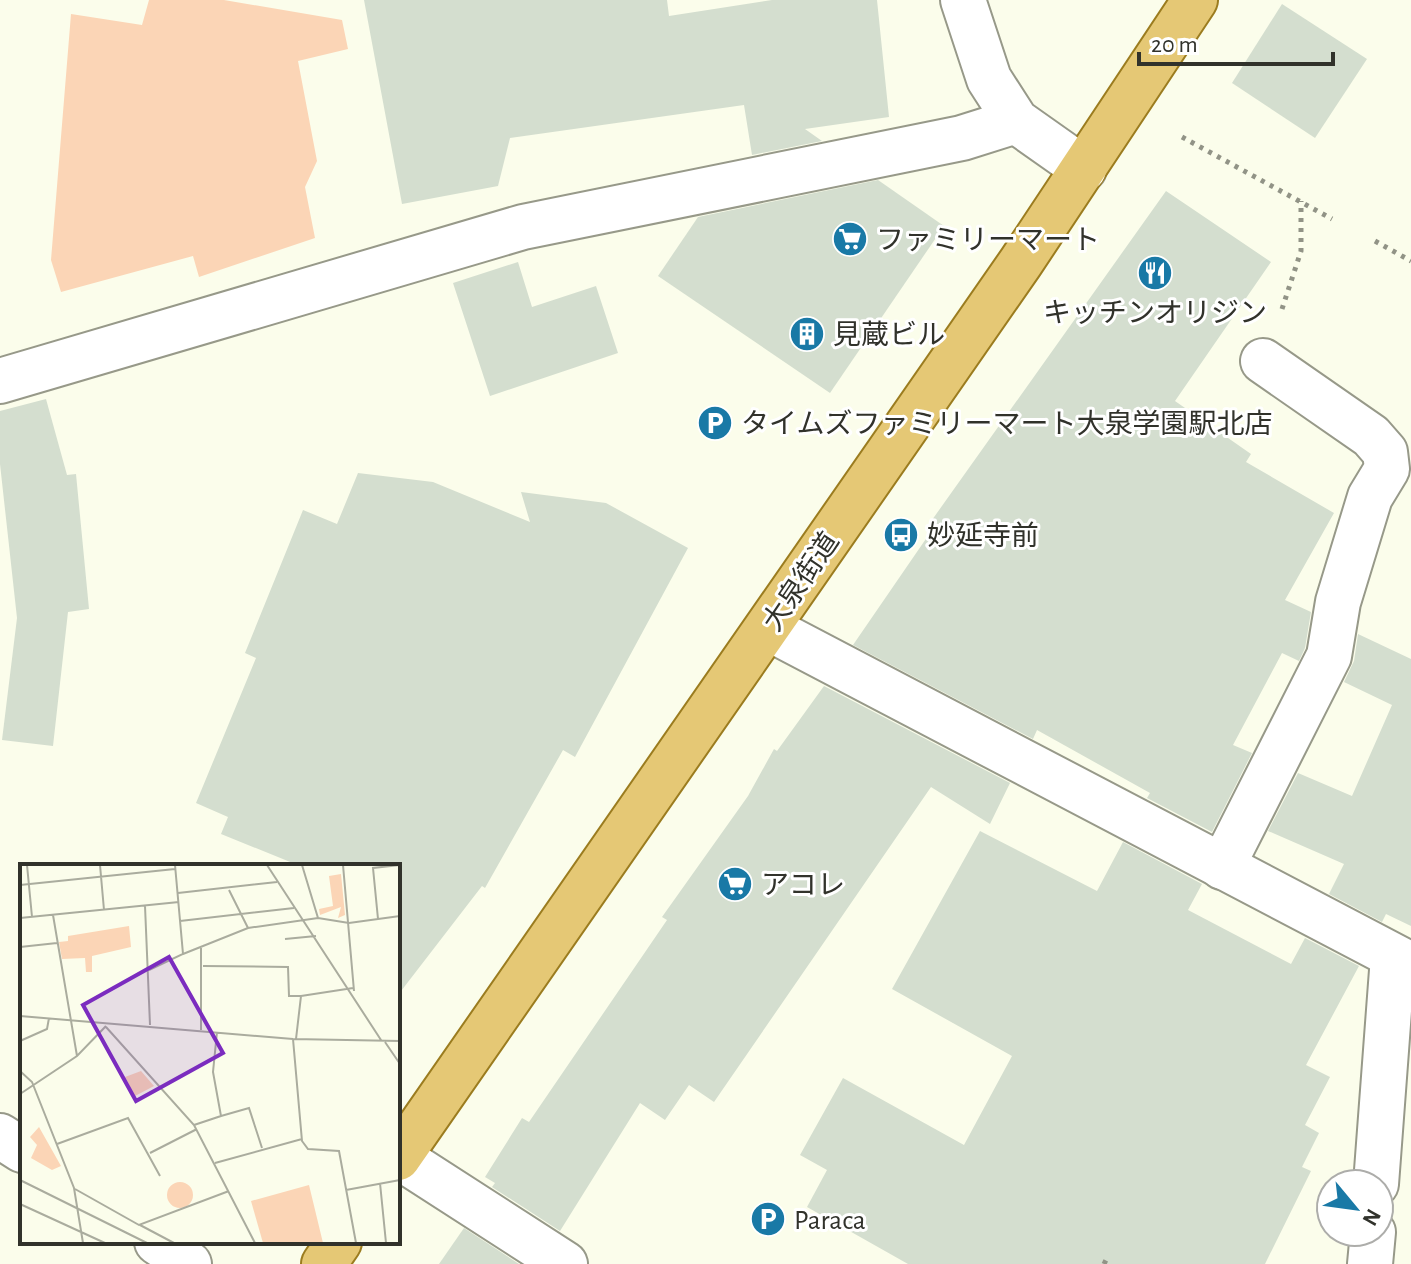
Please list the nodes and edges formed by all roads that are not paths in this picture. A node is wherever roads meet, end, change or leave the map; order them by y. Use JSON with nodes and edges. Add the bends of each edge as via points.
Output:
{"nodes":[{"id":1,"x":963,"y":0,"type":"edge"},
{"id":2,"x":1195,"y":0,"type":"edge"},
{"id":3,"x":1016,"y":121,"type":"junction"},
{"id":4,"x":1084,"y":169,"type":"junction"},
{"id":5,"x":1263,"y":361,"type":"dead end"},
{"id":6,"x":0,"y":381,"type":"edge"},
{"id":7,"x":768,"y":628,"type":"junction"},
{"id":8,"x":1222,"y":867,"type":"junction"},
{"id":9,"x":1402,"y":961,"type":"edge"},
{"id":10,"x":0,"y":1136,"type":"edge"},
{"id":11,"x":20,"y":1149,"type":"edge"},
{"id":12,"x":400,"y":1155,"type":"edge"},
{"id":13,"x":400,"y":1159,"type":"edge"},
{"id":14,"x":1378,"y":1168,"type":"edge"},
{"id":15,"x":160,"y":1244,"type":"edge"},
{"id":16,"x":338,"y":1244,"type":"edge"},
{"id":17,"x":189,"y":1264,"type":"edge"},
{"id":18,"x":324,"y":1264,"type":"edge"},
{"id":19,"x":565,"y":1264,"type":"edge"}],
"edges":[{"from":1,"to":3,"type":"street","via":[[989,79]]},
{"from":2,"to":4,"type":"main road","name":"大泉街道"},
{"from":3,"to":4,"type":"street"},
{"from":3,"to":6,"type":"street","via":[[962,138],[523,227]]},
{"from":4,"to":7,"type":"main road","name":"大泉街道"},
{"from":5,"to":8,"type":"street","via":[[1371,436],[1385,452],[1387,469],[1370,497],[1338,602],[1329,656]]},
{"from":7,"to":8,"type":"street"},
{"from":7,"to":12,"type":"main road","name":"大泉街道"},
{"from":8,"to":9,"type":"street"},
{"from":9,"to":14,"type":"street"},
{"from":10,"to":11,"type":"street"},
{"from":13,"to":19,"type":"street"},
{"from":15,"to":17,"type":"street"},
{"from":16,"to":18,"type":"main road"}]}
